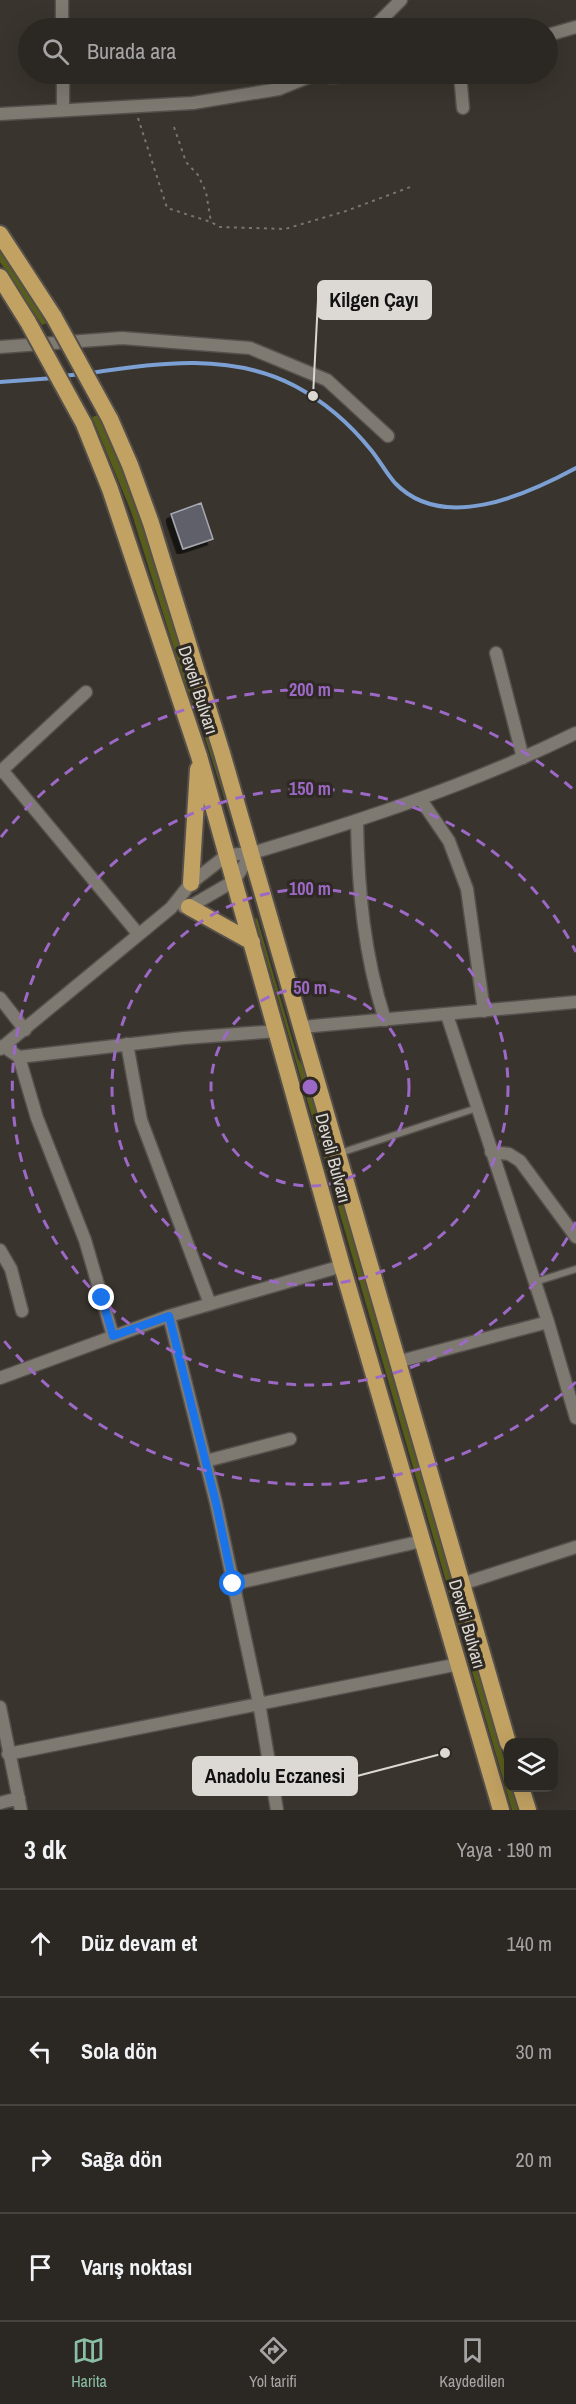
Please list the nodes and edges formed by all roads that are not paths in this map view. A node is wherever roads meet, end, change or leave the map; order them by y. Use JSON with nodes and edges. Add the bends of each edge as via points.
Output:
{"nodes":[{"id":1,"x":62,"y":0,"type":"edge"},
{"id":2,"x":401,"y":0,"type":"edge"},
{"id":3,"x":62,"y":18,"type":"edge"},
{"id":4,"x":383,"y":18,"type":"edge"},
{"id":5,"x":576,"y":27,"type":"edge"},
{"id":6,"x":558,"y":32,"type":"edge"},
{"id":7,"x":63,"y":84,"type":"edge"},
{"id":8,"x":292,"y":84,"type":"edge"},
{"id":9,"x":461,"y":84,"type":"edge"},
{"id":10,"x":463,"y":108,"type":"dead end"},
{"id":11,"x":63,"y":110,"type":"junction"},
{"id":12,"x":0,"y":114,"type":"edge"},
{"id":13,"x":0,"y":234,"type":"edge"},
{"id":14,"x":0,"y":277,"type":"edge"},
{"id":15,"x":0,"y":347,"type":"edge"},
{"id":16,"x":388,"y":436,"type":"dead end"},
{"id":17,"x":496,"y":652,"type":"dead end"},
{"id":18,"x":86,"y":692,"type":"dead end"},
{"id":19,"x":576,"y":733,"type":"edge"},
{"id":20,"x":199,"y":756,"type":"junction"},
{"id":21,"x":523,"y":758,"type":"junction"},
{"id":22,"x":1,"y":771,"type":"edge"},
{"id":23,"x":421,"y":800,"type":"junction"},
{"id":24,"x":357,"y":821,"type":"junction"},
{"id":25,"x":252,"y":853,"type":"junction"},
{"id":26,"x":227,"y":855,"type":"junction"},
{"id":27,"x":234,"y":881,"type":"junction"},
{"id":28,"x":191,"y":884,"type":"junction"},
{"id":29,"x":189,"y":907,"type":"junction"},
{"id":30,"x":171,"y":908,"type":"junction"},
{"id":31,"x":136,"y":935,"type":"junction"},
{"id":32,"x":252,"y":942,"type":"junction"},
{"id":33,"x":0,"y":998,"type":"edge"},
{"id":34,"x":576,"y":1002,"type":"edge"},
{"id":35,"x":484,"y":1011,"type":"junction"},
{"id":36,"x":447,"y":1015,"type":"junction"},
{"id":37,"x":385,"y":1020,"type":"junction"},
{"id":38,"x":302,"y":1028,"type":"junction"},
{"id":39,"x":26,"y":1030,"type":"junction"},
{"id":40,"x":278,"y":1031,"type":"junction"},
{"id":41,"x":127,"y":1044,"type":"junction"},
{"id":42,"x":2,"y":1048,"type":"edge"},
{"id":43,"x":19,"y":1057,"type":"junction"},
{"id":44,"x":477,"y":1108,"type":"junction"},
{"id":45,"x":491,"y":1152,"type":"junction"},
{"id":46,"x":338,"y":1154,"type":"junction"},
{"id":47,"x":576,"y":1237,"type":"edge"},
{"id":48,"x":0,"y":1251,"type":"edge"},
{"id":49,"x":342,"y":1266,"type":"junction"},
{"id":50,"x":576,"y":1269,"type":"edge"},
{"id":51,"x":535,"y":1282,"type":"junction"},
{"id":52,"x":210,"y":1304,"type":"junction"},
{"id":53,"x":21,"y":1311,"type":"dead end"},
{"id":54,"x":169,"y":1316,"type":"junction"},
{"id":55,"x":548,"y":1322,"type":"junction"},
{"id":56,"x":113,"y":1336,"type":"junction"},
{"id":57,"x":397,"y":1362,"type":"junction"},
{"id":58,"x":0,"y":1378,"type":"edge"},
{"id":59,"x":576,"y":1418,"type":"edge"},
{"id":60,"x":290,"y":1439,"type":"dead end"},
{"id":61,"x":206,"y":1461,"type":"junction"},
{"id":62,"x":422,"y":1541,"type":"junction"},
{"id":63,"x":576,"y":1547,"type":"edge"},
{"id":64,"x":233,"y":1584,"type":"junction"},
{"id":65,"x":462,"y":1584,"type":"junction"},
{"id":66,"x":459,"y":1664,"type":"junction"},
{"id":67,"x":259,"y":1703,"type":"junction"},
{"id":68,"x":0,"y":1707,"type":"edge"},
{"id":69,"x":507,"y":1738,"type":"edge"},
{"id":70,"x":8,"y":1754,"type":"junction"},
{"id":71,"x":522,"y":1792,"type":"edge"},
{"id":72,"x":0,"y":1803,"type":"edge"},
{"id":73,"x":20,"y":1804,"type":"edge"},
{"id":74,"x":277,"y":1810,"type":"edge"},
{"id":75,"x":501,"y":1810,"type":"edge"},
{"id":76,"x":528,"y":1810,"type":"edge"}],
"edges":[{"from":1,"to":3,"type":"street"},
{"from":2,"to":4,"type":"street"},
{"from":5,"to":6,"type":"street"},
{"from":7,"to":11,"type":"street"},
{"from":8,"to":11,"type":"street","via":[[193,103]]},
{"from":9,"to":10,"type":"street"},
{"from":11,"to":12,"type":"street"},
{"from":13,"to":25,"type":"highway","name":"Develi Bulvarı","bridge":true,"via":[[54,317],[110,419],[130,465]]},
{"from":14,"to":20,"type":"highway","name":"Develi Bulvarı","bridge":true,"via":[[84,424],[114,500]]},
{"from":15,"to":16,"type":"street","via":[[122,338],[250,348],[327,380]]},
{"from":17,"to":21,"type":"street"},
{"from":18,"to":22,"type":"street"},
{"from":19,"to":21,"type":"street"},
{"from":20,"to":26,"type":"highway","name":"Develi Bulvarı"},
{"from":20,"to":28,"type":"highway"},
{"from":21,"to":23,"type":"street"},
{"from":22,"to":31,"type":"street"},
{"from":23,"to":24,"type":"street"},
{"from":23,"to":35,"type":"street","via":[[449,841],[467,889]]},
{"from":24,"to":25,"type":"street"},
{"from":24,"to":37,"type":"street","via":[[361,914],[374,987]]},
{"from":25,"to":26,"type":"street"},
{"from":25,"to":27,"type":"street"},
{"from":25,"to":38,"type":"highway","name":"Develi Bulvarı"},
{"from":26,"to":27,"type":"highway","name":"Develi Bulvarı"},
{"from":26,"to":28,"type":"street"},
{"from":27,"to":29,"type":"street"},
{"from":27,"to":32,"type":"highway","name":"Develi Bulvarı"},
{"from":28,"to":30,"type":"street"},
{"from":29,"to":30,"type":"street"},
{"from":29,"to":32,"type":"highway"},
{"from":30,"to":31,"type":"street"},
{"from":31,"to":39,"type":"street"},
{"from":32,"to":40,"type":"highway","name":"Develi Bulvarı"},
{"from":33,"to":39,"type":"street"},
{"from":34,"to":35,"type":"street"},
{"from":35,"to":36,"type":"street"},
{"from":36,"to":37,"type":"street"},
{"from":36,"to":44,"type":"street"},
{"from":37,"to":38,"type":"street"},
{"from":38,"to":46,"type":"highway","name":"Develi Bulvarı"},
{"from":39,"to":42,"type":"street"},
{"from":40,"to":41,"type":"street"},
{"from":40,"to":49,"type":"highway","name":"Develi Bulvarı"},
{"from":41,"to":43,"type":"street"},
{"from":41,"to":52,"type":"street","via":[[141,1120]]},
{"from":42,"to":43,"type":"street"},
{"from":43,"to":56,"type":"street","via":[[37,1118],[85,1240]]},
{"from":44,"to":45,"type":"street"},
{"from":44,"to":46,"type":"lane"},
{"from":45,"to":47,"type":"street","via":[[509,1154],[520,1161]]},
{"from":45,"to":51,"type":"street"},
{"from":46,"to":57,"type":"highway","name":"Develi Bulvarı"},
{"from":48,"to":53,"type":"street","via":[[11,1269]]},
{"from":49,"to":52,"type":"street"},
{"from":49,"to":62,"type":"highway","name":"Develi Bulvarı"},
{"from":50,"to":51,"type":"lane"},
{"from":51,"to":55,"type":"street"},
{"from":52,"to":54,"type":"street"},
{"from":54,"to":56,"type":"street"},
{"from":54,"to":61,"type":"street"},
{"from":55,"to":57,"type":"street"},
{"from":55,"to":59,"type":"street"},
{"from":56,"to":58,"type":"street"},
{"from":57,"to":65,"type":"highway","name":"Develi Bulvarı"},
{"from":60,"to":61,"type":"street"},
{"from":61,"to":64,"type":"street"},
{"from":62,"to":64,"type":"street"},
{"from":62,"to":66,"type":"highway","name":"Develi Bulvarı"},
{"from":63,"to":65,"type":"street"},
{"from":64,"to":67,"type":"street"},
{"from":65,"to":69,"type":"highway","name":"Develi Bulvarı"},
{"from":66,"to":67,"type":"street"},
{"from":66,"to":75,"type":"highway","name":"Develi Bulvarı"},
{"from":67,"to":70,"type":"street"},
{"from":67,"to":74,"type":"street"},
{"from":68,"to":70,"type":"street"},
{"from":70,"to":73,"type":"street"},
{"from":71,"to":76,"type":"highway"},
{"from":72,"to":73,"type":"street"}]}
